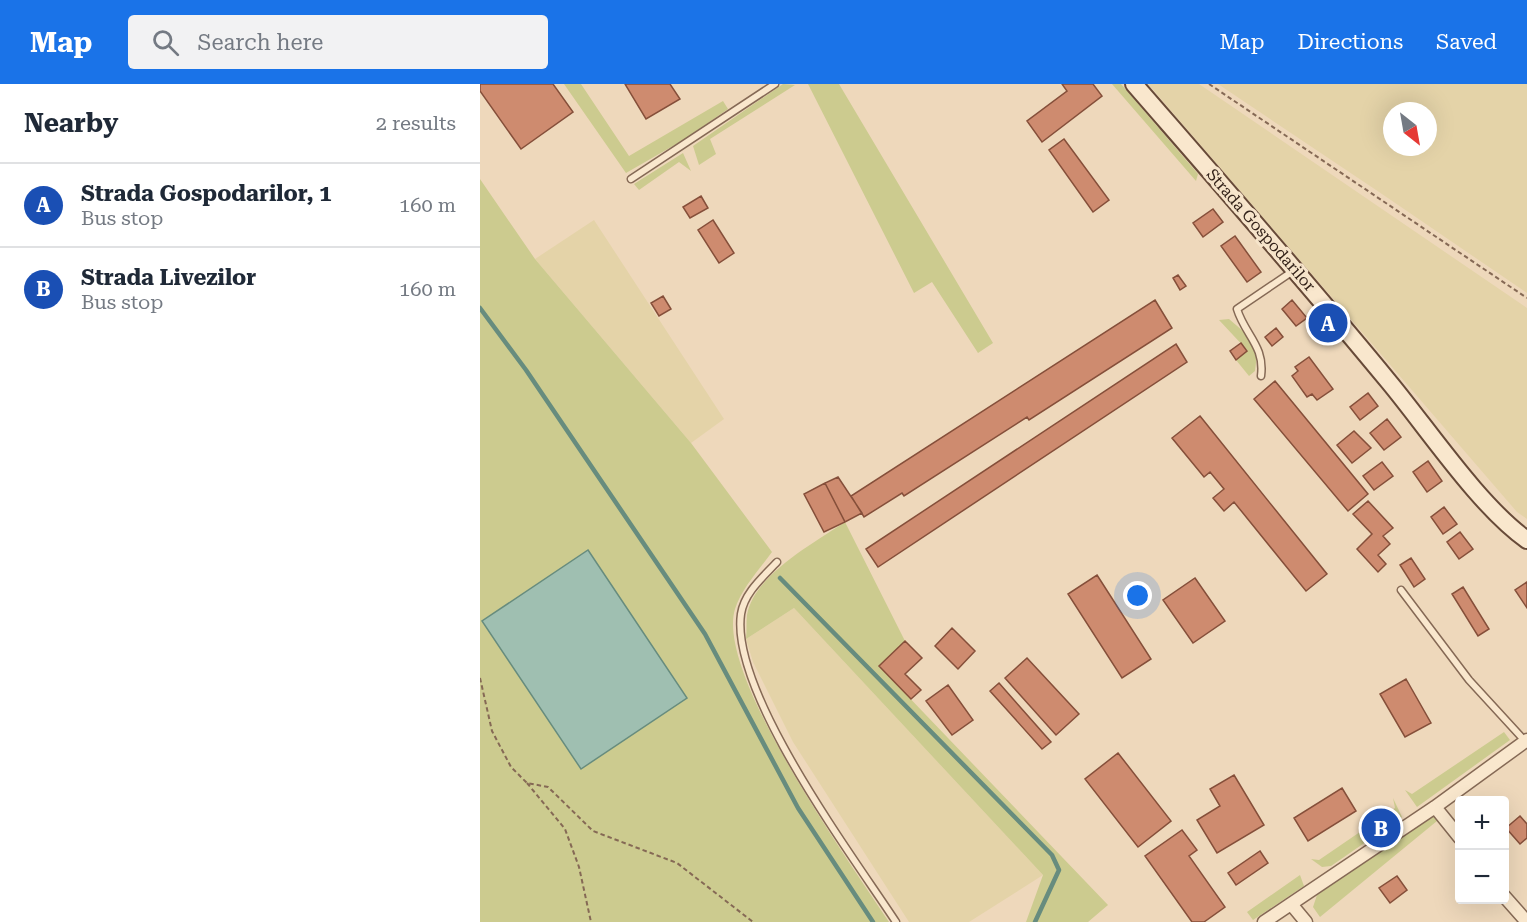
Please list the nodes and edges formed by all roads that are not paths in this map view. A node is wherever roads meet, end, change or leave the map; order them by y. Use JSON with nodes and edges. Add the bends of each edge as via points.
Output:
{"nodes":[{"id":1,"x":775,"y":84,"type":"edge"},
{"id":2,"x":1134,"y":84,"type":"edge"},
{"id":3,"x":631,"y":179,"type":"dead end"},
{"id":4,"x":1296,"y":269,"type":"junction"},
{"id":5,"x":1261,"y":376,"type":"dead end"},
{"id":6,"x":1527,"y":540,"type":"edge"},
{"id":7,"x":777,"y":562,"type":"dead end"},
{"id":8,"x":1401,"y":590,"type":"dead end"},
{"id":9,"x":1526,"y":740,"type":"edge"},
{"id":10,"x":1435,"y":807,"type":"junction"},
{"id":11,"x":1455,"y":832,"type":"edge"},
{"id":12,"x":1509,"y":902,"type":"edge"},
{"id":13,"x":1290,"y":904,"type":"junction"},
{"id":14,"x":896,"y":922,"type":"edge"},
{"id":15,"x":1264,"y":922,"type":"edge"},
{"id":16,"x":1306,"y":922,"type":"edge"},
{"id":17,"x":1527,"y":922,"type":"edge"}],
"edges":[{"from":1,"to":3,"type":"lane"},
{"from":2,"to":4,"type":"street","name":"Strada Gospodarilor"},
{"from":4,"to":5,"type":"lane","via":[[1237,309],[1262,355]]},
{"from":4,"to":6,"type":"street","name":"Strada Gospodarilor","via":[[1470,482]]},
{"from":7,"to":14,"type":"lane","via":[[753,587],[741,611],[740,637],[748,671],[784,747]]},
{"from":8,"to":9,"type":"lane","via":[[1469,680]]},
{"from":9,"to":10,"type":"street"},
{"from":10,"to":11,"type":"street"},
{"from":10,"to":13,"type":"street"},
{"from":12,"to":17,"type":"street"},
{"from":13,"to":15,"type":"street"},
{"from":13,"to":16,"type":"street"}]}
